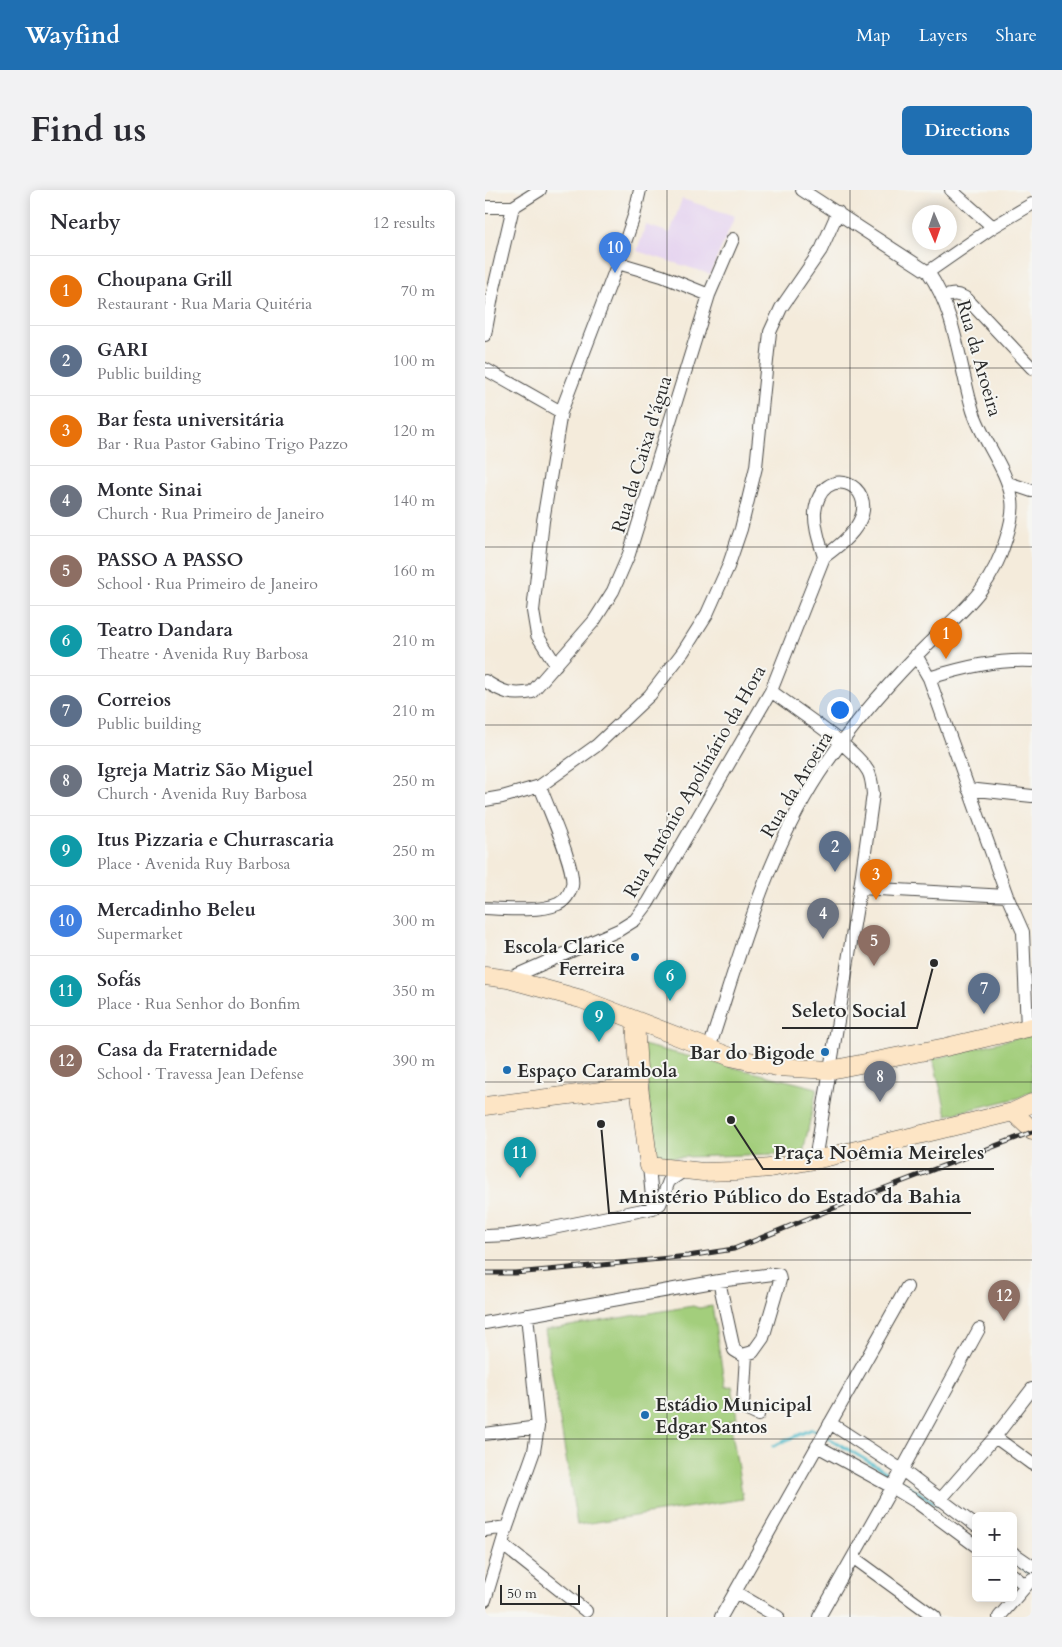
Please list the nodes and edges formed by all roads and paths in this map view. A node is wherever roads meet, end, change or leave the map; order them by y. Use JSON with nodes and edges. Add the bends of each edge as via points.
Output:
{"nodes":[{"id":1,"x":538,"y":190,"type":"edge"},
{"id":2,"x":640,"y":190,"type":"edge"},
{"id":3,"x":802,"y":190,"type":"edge"},
{"id":4,"x":951,"y":190,"type":"edge"},
{"id":5,"x":1032,"y":204,"type":"edge"},
{"id":6,"x":485,"y":207,"type":"edge"},
{"id":7,"x":513,"y":207,"type":"junction"},
{"id":8,"x":838,"y":212,"type":"junction"},
{"id":9,"x":993,"y":227,"type":"junction"},
{"id":10,"x":733,"y":239,"type":"dead end"},
{"id":11,"x":618,"y":263,"type":"junction"},
{"id":12,"x":928,"y":272,"type":"junction"},
{"id":13,"x":709,"y":294,"type":"junction"},
{"id":14,"x":489,"y":296,"type":"edge"},
{"id":15,"x":943,"y":297,"type":"junction"},
{"id":16,"x":485,"y":335,"type":"edge"},
{"id":17,"x":1032,"y":368,"type":"edge"},
{"id":18,"x":485,"y":369,"type":"edge"},
{"id":19,"x":561,"y":412,"type":"junction"},
{"id":20,"x":1008,"y":483,"type":"junction"},
{"id":21,"x":1032,"y":491,"type":"edge"},
{"id":22,"x":824,"y":557,"type":"junction"},
{"id":23,"x":916,"y":655,"type":"junction"},
{"id":24,"x":1032,"y":661,"type":"edge"},
{"id":25,"x":556,"y":665,"type":"junction"},
{"id":26,"x":929,"y":678,"type":"junction"},
{"id":27,"x":485,"y":681,"type":"edge"},
{"id":28,"x":771,"y":691,"type":"junction"},
{"id":29,"x":841,"y":743,"type":"junction"},
{"id":30,"x":539,"y":786,"type":"junction"},
{"id":31,"x":968,"y":789,"type":"junction"},
{"id":32,"x":1032,"y":796,"type":"edge"},
{"id":33,"x":485,"y":800,"type":"edge"},
{"id":34,"x":860,"y":888,"type":"junction"},
{"id":35,"x":1007,"y":896,"type":"junction"},
{"id":36,"x":485,"y":908,"type":"edge"},
{"id":37,"x":1027,"y":930,"type":"edge"},
{"id":38,"x":485,"y":976,"type":"edge"},
{"id":39,"x":508,"y":979,"type":"junction"},
{"id":40,"x":635,"y":1021,"type":"junction"},
{"id":41,"x":1030,"y":1028,"type":"edge"},
{"id":42,"x":709,"y":1049,"type":"junction"},
{"id":43,"x":830,"y":1070,"type":"junction"},
{"id":44,"x":639,"y":1086,"type":"junction"},
{"id":45,"x":1032,"y":1103,"type":"edge"},
{"id":46,"x":485,"y":1106,"type":"edge"},
{"id":47,"x":1013,"y":1112,"type":"junction"},
{"id":48,"x":1032,"y":1130,"type":"edge"},
{"id":49,"x":815,"y":1160,"type":"junction"},
{"id":50,"x":649,"y":1166,"type":"junction"},
{"id":51,"x":685,"y":1170,"type":"junction"},
{"id":52,"x":653,"y":1208,"type":"junction"},
{"id":53,"x":485,"y":1236,"type":"edge"},
{"id":54,"x":719,"y":1281,"type":"junction"},
{"id":55,"x":907,"y":1286,"type":"dead end"},
{"id":56,"x":527,"y":1315,"type":"junction"},
{"id":57,"x":485,"y":1323,"type":"edge"},
{"id":58,"x":979,"y":1329,"type":"dead end"},
{"id":59,"x":746,"y":1355,"type":"junction"},
{"id":60,"x":1032,"y":1389,"type":"edge"},
{"id":61,"x":757,"y":1416,"type":"dead end"},
{"id":62,"x":830,"y":1423,"type":"junction"},
{"id":63,"x":538,"y":1427,"type":"junction"},
{"id":64,"x":485,"y":1434,"type":"edge"},
{"id":65,"x":995,"y":1437,"type":"junction"},
{"id":66,"x":817,"y":1446,"type":"junction"},
{"id":67,"x":1032,"y":1464,"type":"edge"},
{"id":68,"x":902,"y":1470,"type":"junction"},
{"id":69,"x":892,"y":1487,"type":"junction"},
{"id":70,"x":940,"y":1500,"type":"junction"},
{"id":71,"x":972,"y":1523,"type":"edge"},
{"id":72,"x":507,"y":1527,"type":"junction"},
{"id":73,"x":485,"y":1530,"type":"edge"},
{"id":74,"x":972,"y":1543,"type":"edge"},
{"id":75,"x":503,"y":1545,"type":"junction"},
{"id":76,"x":1017,"y":1556,"type":"edge"},
{"id":77,"x":854,"y":1558,"type":"junction"},
{"id":78,"x":1032,"y":1566,"type":"edge"},
{"id":79,"x":1017,"y":1577,"type":"edge"},
{"id":80,"x":1029,"y":1582,"type":"edge"},
{"id":81,"x":735,"y":1592,"type":"junction"},
{"id":82,"x":485,"y":1600,"type":"edge"},
{"id":83,"x":585,"y":1611,"type":"dead end"},
{"id":84,"x":721,"y":1617,"type":"edge"},
{"id":85,"x":778,"y":1617,"type":"edge"},
{"id":86,"x":819,"y":1617,"type":"edge"},
{"id":87,"x":935,"y":1617,"type":"edge"},
{"id":88,"x":999,"y":1617,"type":"edge"}],
"edges":[{"from":1,"to":7,"type":"street"},
{"from":2,"to":11,"type":"street"},
{"from":3,"to":8,"type":"street"},
{"from":4,"to":9,"type":"street"},
{"from":5,"to":9,"type":"street"},
{"from":6,"to":7,"type":"street"},
{"from":7,"to":14,"type":"street"},
{"from":8,"to":12,"type":"street"},
{"from":8,"to":30,"type":"street","via":[[821,250],[781,308],[770,332],[756,467],[741,529],[707,614],[650,695],[596,746]]},
{"from":9,"to":12,"type":"street"},
{"from":10,"to":13,"type":"street","name":"Rua da Caixa d'água"},
{"from":11,"to":13,"type":"street"},
{"from":11,"to":19,"type":"street"},
{"from":12,"to":15,"type":"street","name":"Rua da Aroeira"},
{"from":13,"to":25,"type":"street","name":"Rua da Caixa d'água","via":[[629,554],[613,591],[594,622]]},
{"from":14,"to":16,"type":"street"},
{"from":15,"to":17,"type":"street","via":[[958,294],[967,299]]},
{"from":15,"to":20,"type":"street","name":"Rua da Aroeira","via":[[974,414]]},
{"from":18,"to":19,"type":"street"},
{"from":19,"to":25,"type":"street","via":[[533,611],[537,635]]},
{"from":20,"to":21,"type":"street"},
{"from":20,"to":23,"type":"street","name":"Rua da Aroeira","via":[[1012,516],[1001,556],[972,602]]},
{"from":22,"to":22,"type":"street","name":"Rua Antônio Apolinário da Hora","via":[[817,535],[815,514],[818,498],[831,483],[851,484],[862,499],[863,511],[859,522]]},
{"from":22,"to":28,"type":"street","name":"Rua Antônio Apolinário da Hora"},
{"from":23,"to":26,"type":"street"},
{"from":23,"to":29,"type":"street","name":"Rua da Aroeira"},
{"from":24,"to":26,"type":"street","via":[[980,665]]},
{"from":25,"to":27,"type":"street","name":"Rua da Caixa d'água","via":[[532,692],[519,694],[498,689]]},
{"from":26,"to":31,"type":"street"},
{"from":28,"to":29,"type":"street"},
{"from":28,"to":39,"type":"street","name":"Rua Antônio Apolinário da Hora","via":[[648,904],[635,920]]},
{"from":29,"to":34,"type":"street","via":[[863,764],[872,783]]},
{"from":29,"to":42,"type":"street","name":"Rua da Aroeira","via":[[797,811],[778,849]]},
{"from":30,"to":33,"type":"street"},
{"from":30,"to":36,"type":"street","via":[[568,862],[572,885],[567,896],[548,907]]},
{"from":31,"to":32,"type":"street"},
{"from":31,"to":35,"type":"street"},
{"from":34,"to":35,"type":"street"},
{"from":34,"to":43,"type":"street"},
{"from":35,"to":37,"type":"street"},
{"from":37,"to":41,"type":"street"},
{"from":38,"to":39,"type":"main road"},
{"from":39,"to":40,"type":"main road","via":[[581,999]]},
{"from":40,"to":42,"type":"main road"},
{"from":40,"to":44,"type":"main road"},
{"from":41,"to":43,"type":"main road"},
{"from":42,"to":43,"type":"main road","via":[[755,1063]]},
{"from":43,"to":49,"type":"street"},
{"from":44,"to":46,"type":"main road"},
{"from":44,"to":50,"type":"main road"},
{"from":45,"to":47,"type":"main road"},
{"from":47,"to":48,"type":"main road"},
{"from":47,"to":49,"type":"main road"},
{"from":49,"to":51,"type":"main road","via":[[736,1171]]},
{"from":50,"to":51,"type":"main road"},
{"from":50,"to":52,"type":"street"},
{"from":51,"to":52,"type":"street","via":[[669,1181],[660,1204]]},
{"from":52,"to":53,"type":"street","via":[[538,1231]]},
{"from":54,"to":56,"type":"street"},
{"from":54,"to":59,"type":"street","via":[[734,1350]]},
{"from":54,"to":59,"type":"street","via":[[779,1275],[763,1338],[753,1352]]},
{"from":55,"to":62,"type":"street"},
{"from":56,"to":57,"type":"street"},
{"from":56,"to":63,"type":"street"},
{"from":58,"to":68,"type":"street"},
{"from":59,"to":61,"type":"street","via":[[743,1406]]},
{"from":60,"to":65,"type":"street"},
{"from":62,"to":66,"type":"street"},
{"from":62,"to":68,"type":"street"},
{"from":63,"to":64,"type":"street"},
{"from":63,"to":72,"type":"street","via":[[534,1451]]},
{"from":65,"to":67,"type":"street"},
{"from":65,"to":70,"type":"street"},
{"from":66,"to":69,"type":"street"},
{"from":66,"to":81,"type":"street"},
{"from":68,"to":69,"type":"street"},
{"from":68,"to":70,"type":"street"},
{"from":69,"to":74,"type":"street"},
{"from":69,"to":77,"type":"street"},
{"from":70,"to":71,"type":"street"},
{"from":72,"to":73,"type":"street"},
{"from":72,"to":75,"type":"street"},
{"from":75,"to":82,"type":"street"},
{"from":75,"to":83,"type":"street"},
{"from":76,"to":78,"type":"street"},
{"from":77,"to":86,"type":"street"},
{"from":77,"to":87,"type":"street"},
{"from":79,"to":80,"type":"street"},
{"from":80,"to":88,"type":"street"},
{"from":81,"to":84,"type":"street"},
{"from":81,"to":85,"type":"street"}]}
